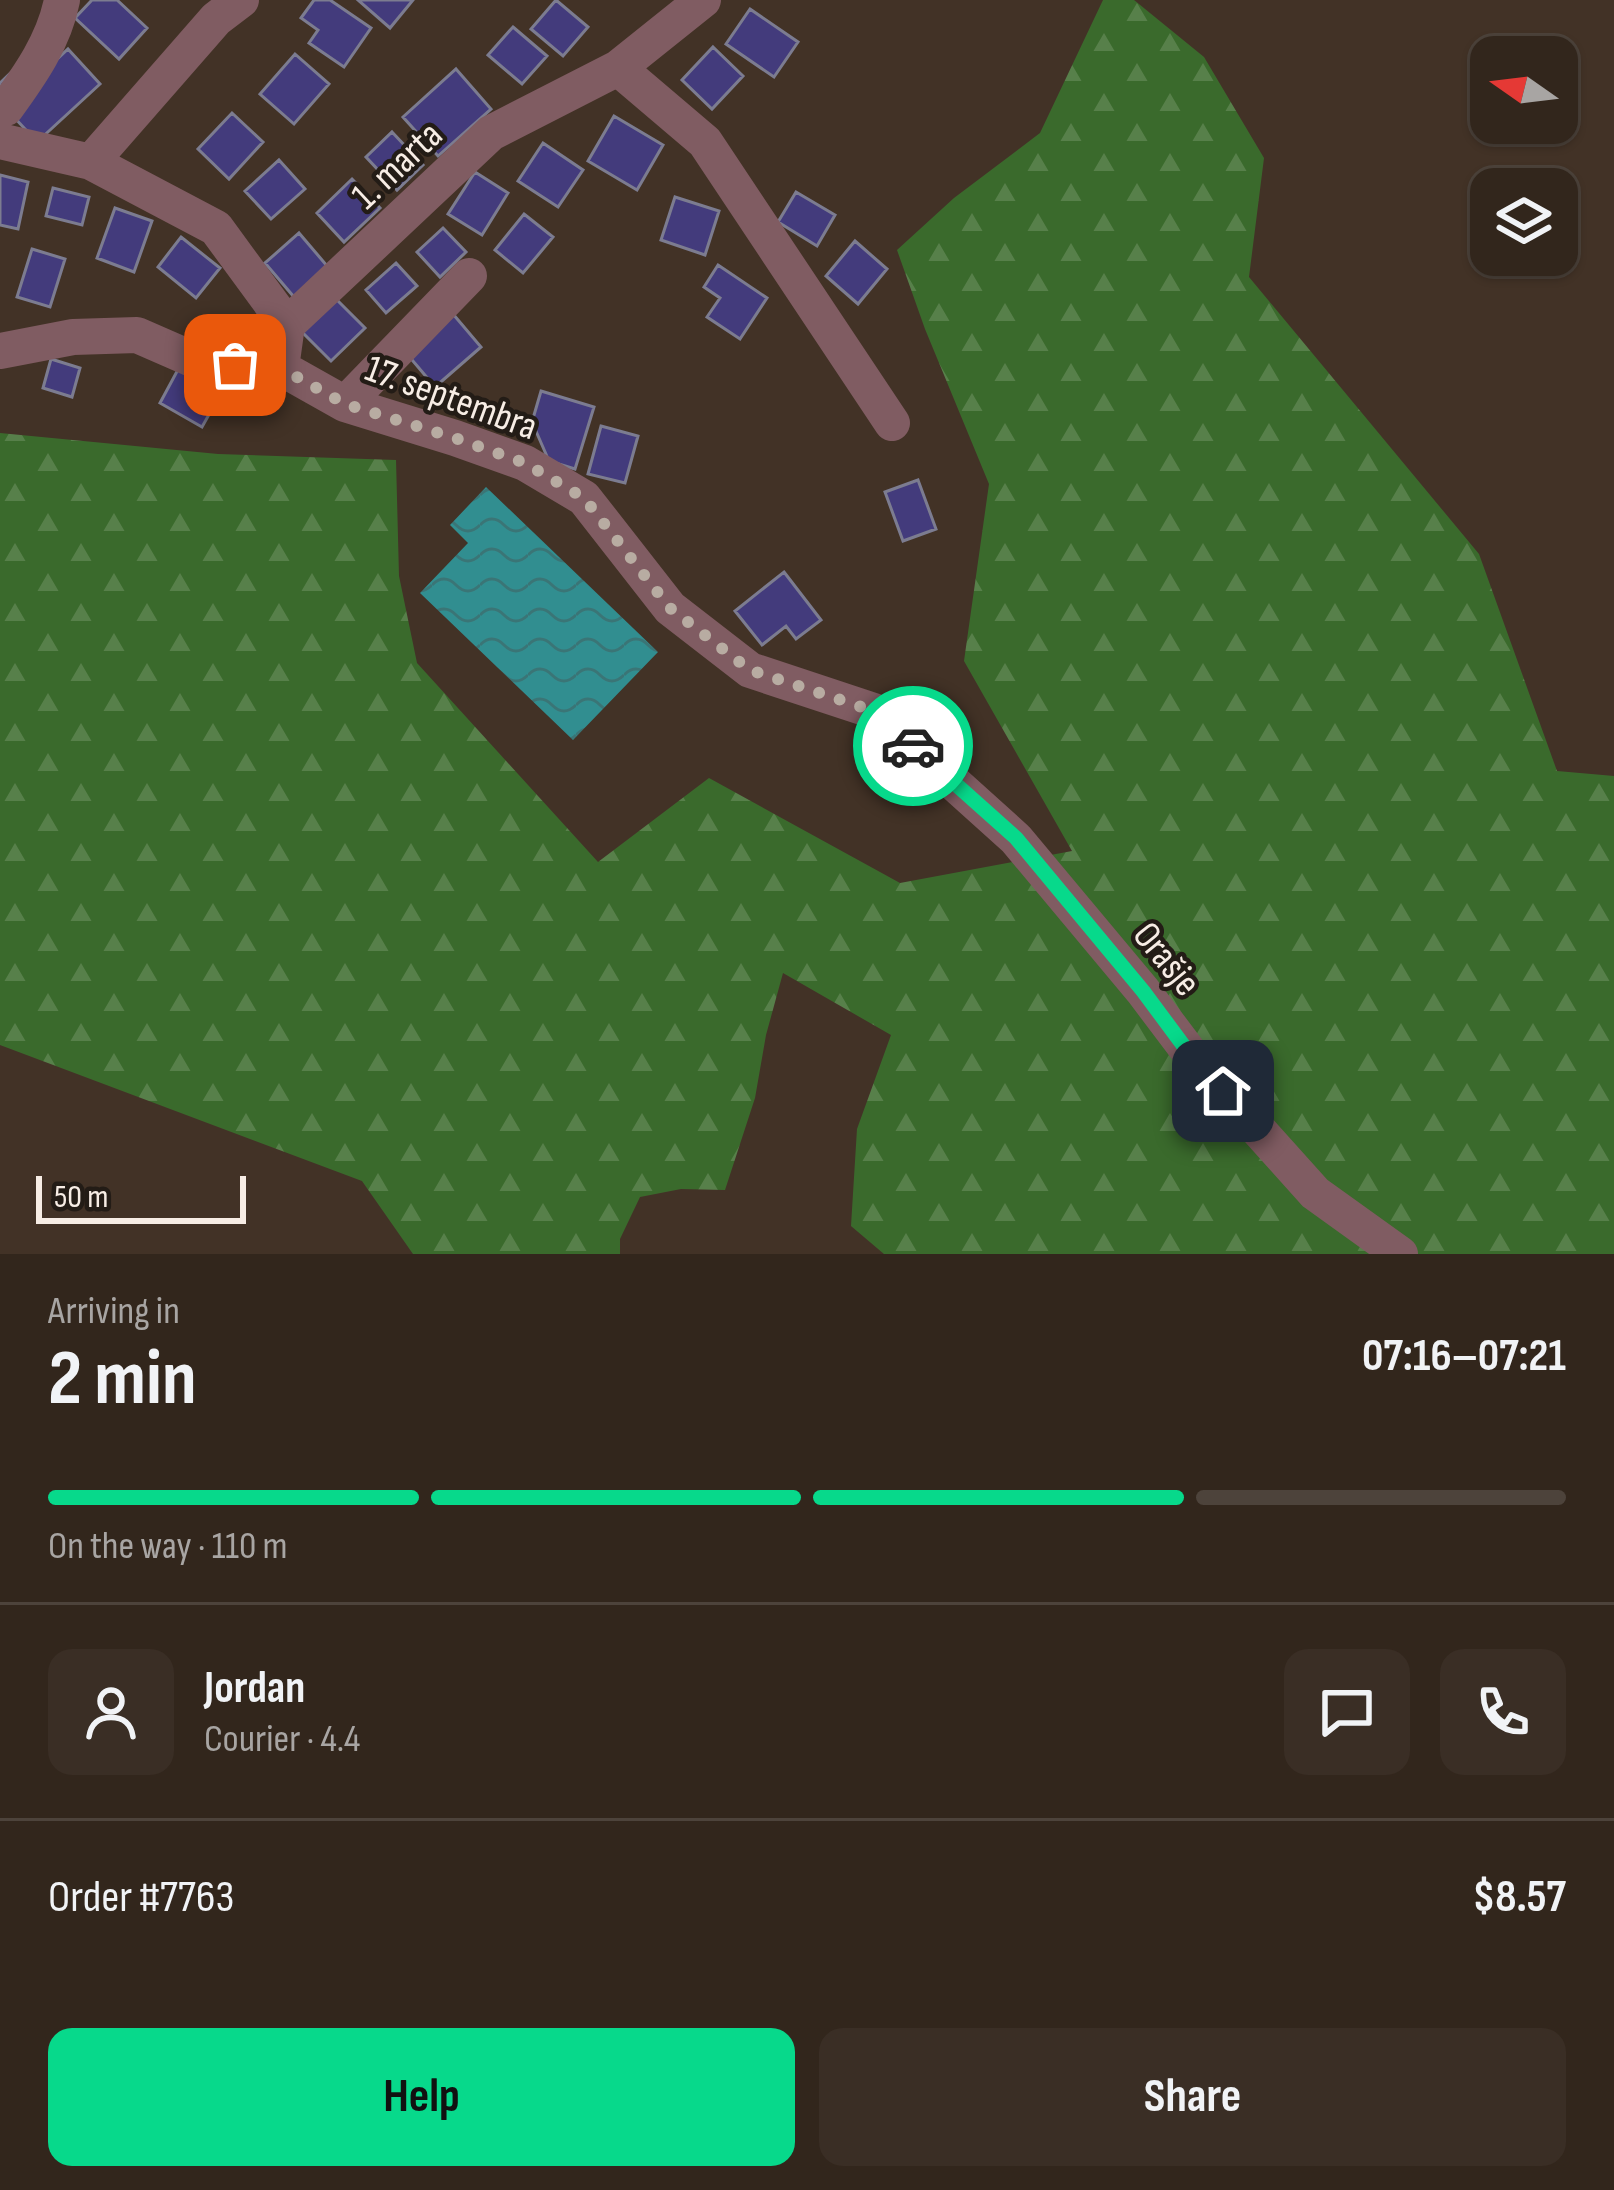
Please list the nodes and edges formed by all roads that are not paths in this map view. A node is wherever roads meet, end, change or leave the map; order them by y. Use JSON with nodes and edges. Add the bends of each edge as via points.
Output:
{"nodes":[{"id":1,"x":62,"y":0,"type":"edge"},
{"id":2,"x":241,"y":0,"type":"edge"},
{"id":3,"x":704,"y":0,"type":"edge"},
{"id":4,"x":618,"y":68,"type":"junction"},
{"id":5,"x":0,"y":108,"type":"edge"},
{"id":6,"x":0,"y":141,"type":"edge"},
{"id":7,"x":91,"y":162,"type":"junction"},
{"id":8,"x":469,"y":276,"type":"dead end"},
{"id":9,"x":287,"y":325,"type":"junction"},
{"id":10,"x":0,"y":351,"type":"edge"},
{"id":11,"x":281,"y":368,"type":"junction"},
{"id":12,"x":345,"y":404,"type":"junction"},
{"id":13,"x":892,"y":423,"type":"dead end"},
{"id":14,"x":874,"y":711,"type":"joint"},
{"id":15,"x":1400,"y":1254,"type":"edge"}],
"edges":[{"from":1,"to":5,"type":"street","via":[[33,70]]},
{"from":2,"to":7,"type":"street"},
{"from":3,"to":4,"type":"street","name":"1. marta"},
{"from":4,"to":9,"type":"street","name":"1. marta","via":[[490,133]]},
{"from":4,"to":13,"type":"street","via":[[705,142]]},
{"from":6,"to":7,"type":"street"},
{"from":7,"to":9,"type":"street","via":[[216,228]]},
{"from":8,"to":12,"type":"street"},
{"from":9,"to":11,"type":"street"},
{"from":10,"to":11,"type":"street","name":"17. septembra","via":[[137,335],[192,359]]},
{"from":11,"to":12,"type":"street","name":"17. septembra"},
{"from":12,"to":14,"type":"street","name":"17. septembra","via":[[525,463],[584,498],[670,608],[750,670]]},
{"from":14,"to":15,"type":"street","name":"Orašje","via":[[1016,838],[1192,1057],[1315,1193]]}]}
